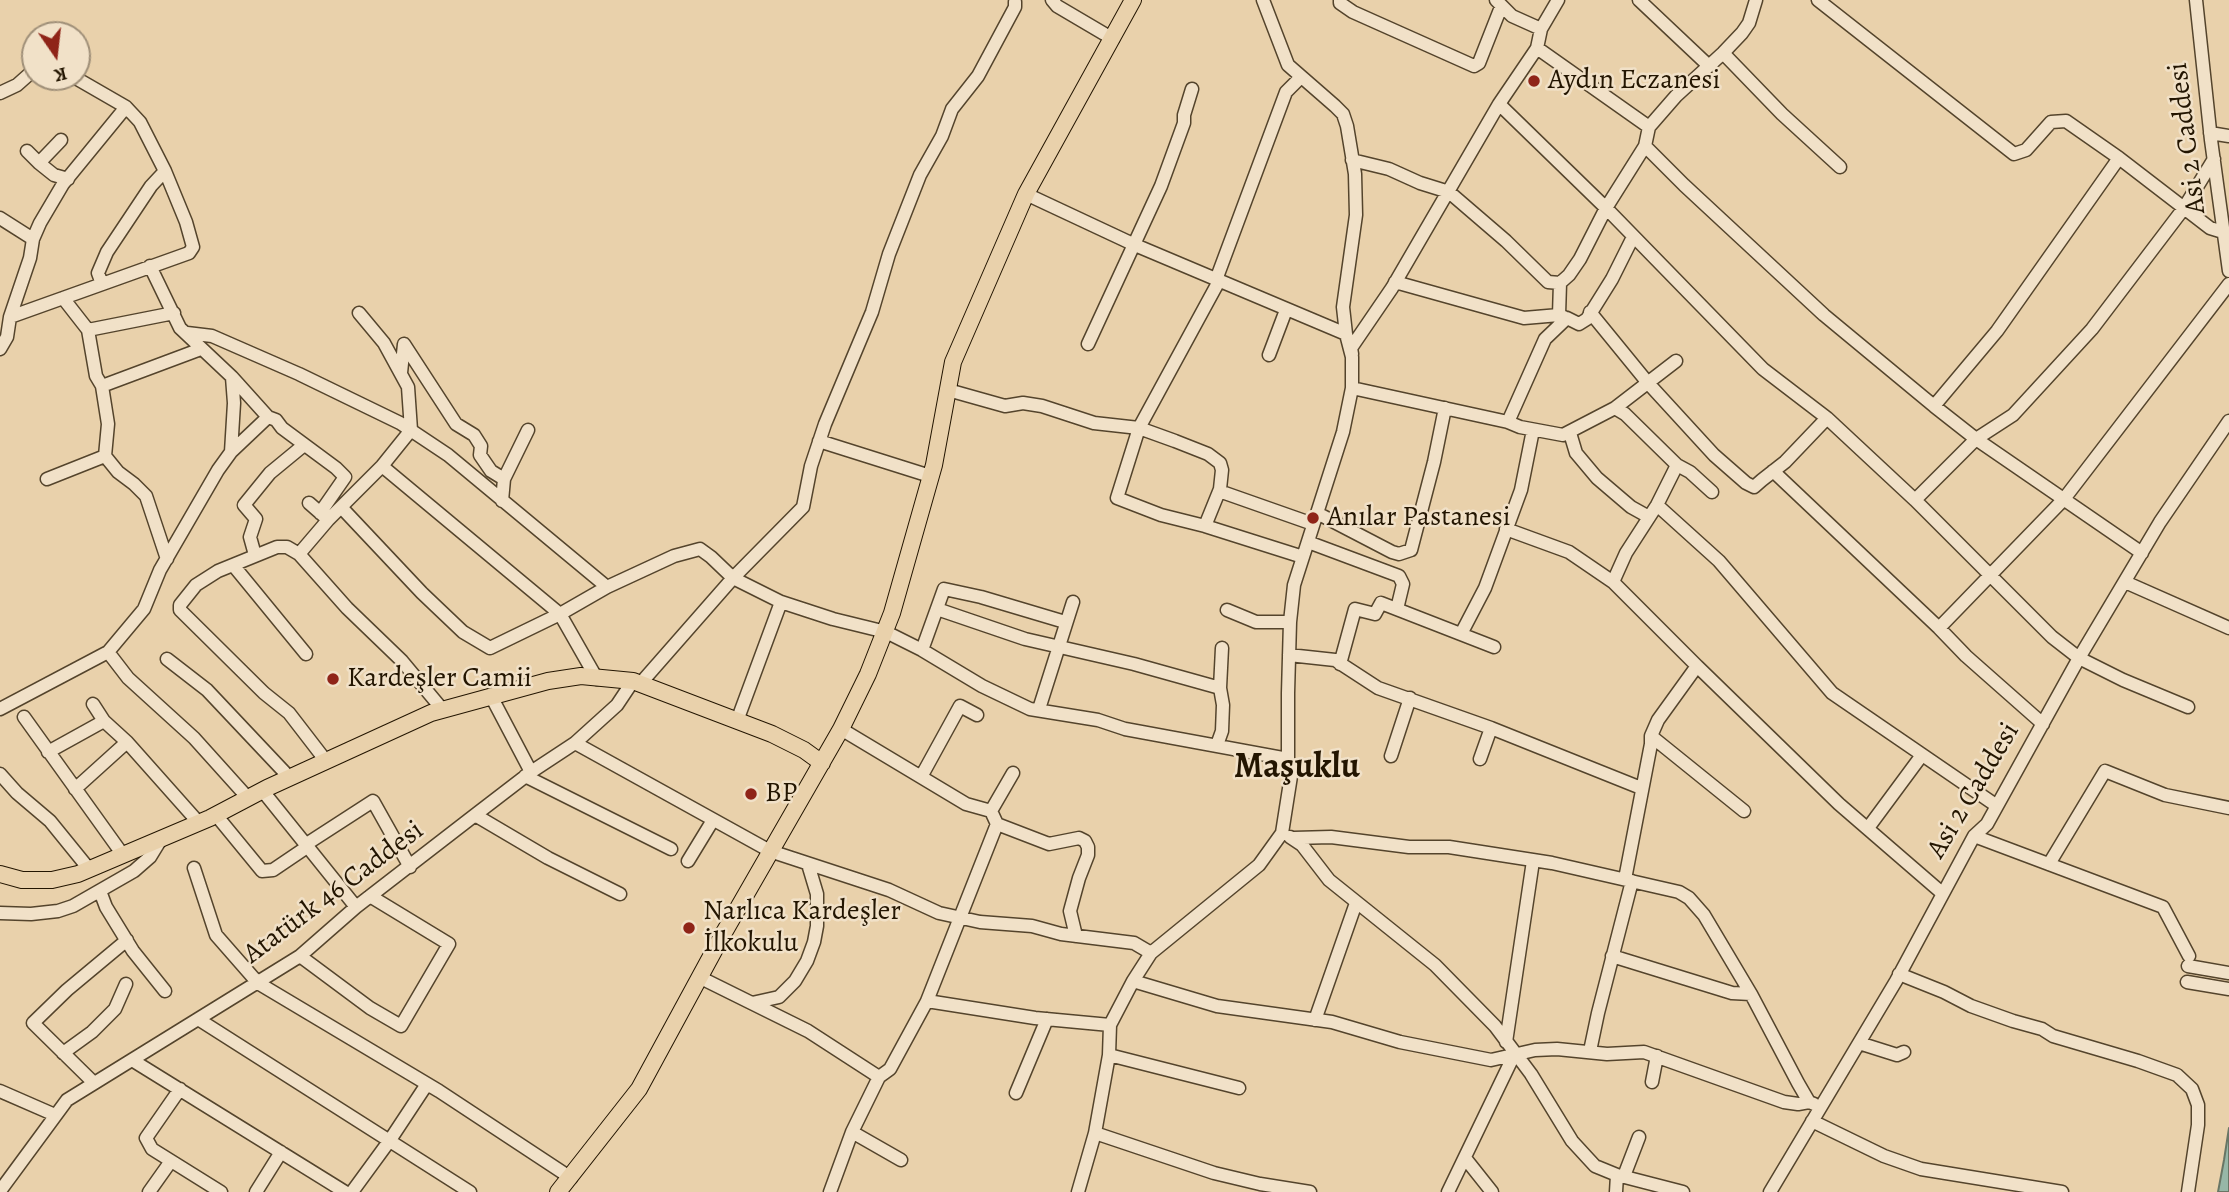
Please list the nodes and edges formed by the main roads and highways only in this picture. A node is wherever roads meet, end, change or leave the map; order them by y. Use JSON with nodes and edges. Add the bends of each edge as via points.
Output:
{"nodes":[{"id":1,"x":1133,"y":0,"type":"edge"},
{"id":2,"x":822,"y":763,"type":"junction"},
{"id":3,"x":0,"y":874,"type":"edge"},
{"id":4,"x":558,"y":1192,"type":"edge"}],
"edges":[{"from":1,"to":2,"type":"main road","via":[[1026,194],[954,362],[930,476],[886,632]]},
{"from":2,"to":3,"type":"main road","via":[[804,750],[737,721],[637,683],[581,676],[431,712],[199,823],[89,869],[52,880]]},
{"from":2,"to":4,"type":"main road","via":[[639,1089]]}]}
